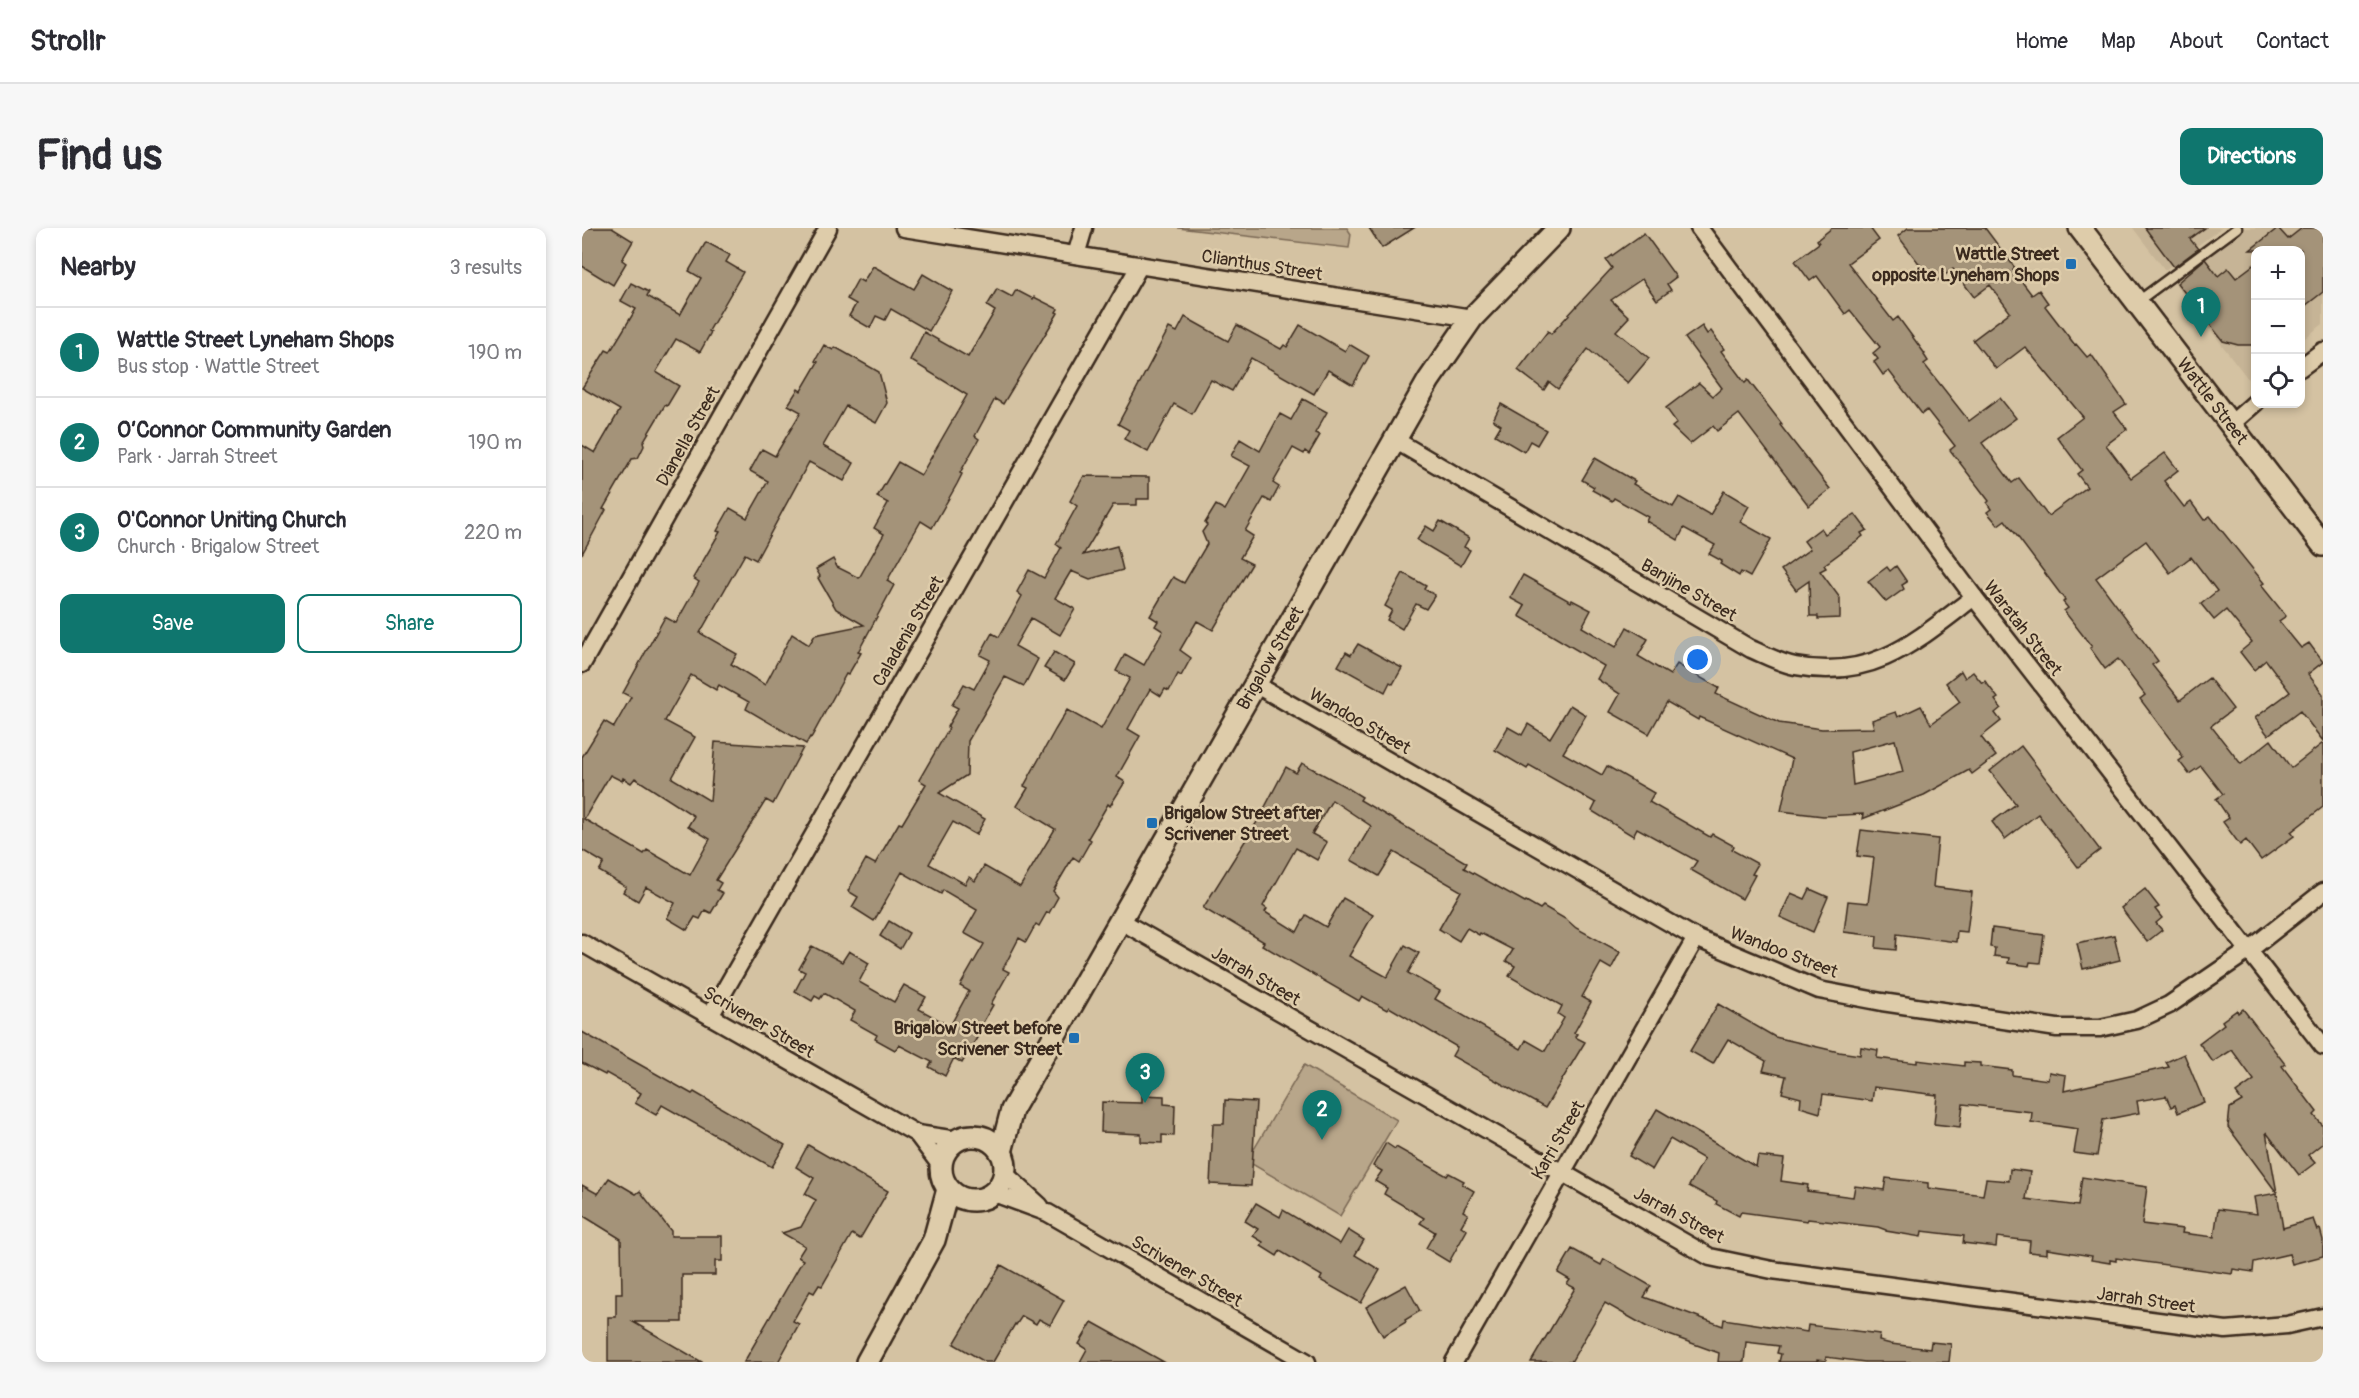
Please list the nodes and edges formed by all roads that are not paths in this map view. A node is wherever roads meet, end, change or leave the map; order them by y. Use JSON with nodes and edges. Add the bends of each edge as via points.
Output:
{"nodes":[{"id":1,"x":828,"y":228,"type":"edge"},
{"id":2,"x":904,"y":228,"type":"edge"},
{"id":3,"x":1084,"y":228,"type":"edge"},
{"id":4,"x":1559,"y":228,"type":"edge"},
{"id":5,"x":1699,"y":228,"type":"edge"},
{"id":6,"x":2080,"y":228,"type":"edge"},
{"id":7,"x":2237,"y":228,"type":"edge"},
{"id":8,"x":1076,"y":255,"type":"junction"},
{"id":9,"x":1140,"y":265,"type":"junction"},
{"id":10,"x":2137,"y":302,"type":"junction"},
{"id":11,"x":1472,"y":318,"type":"junction"},
{"id":12,"x":2323,"y":351,"type":"edge"},
{"id":13,"x":2305,"y":365,"type":"edge"},
{"id":14,"x":2251,"y":406,"type":"edge"},
{"id":15,"x":2231,"y":424,"type":"junction"},
{"id":16,"x":1395,"y":440,"type":"junction"},
{"id":17,"x":2323,"y":545,"type":"edge"},
{"id":18,"x":1974,"y":597,"type":"junction"},
{"id":19,"x":582,"y":664,"type":"edge"},
{"id":20,"x":1255,"y":684,"type":"junction"},
{"id":21,"x":2323,"y":892,"type":"edge"},
{"id":22,"x":1121,"y":921,"type":"junction"},
{"id":23,"x":1696,"y":938,"type":"junction"},
{"id":24,"x":582,"y":943,"type":"edge"},
{"id":25,"x":2248,"y":951,"type":"junction"},
{"id":26,"x":710,"y":1016,"type":"junction"},
{"id":27,"x":2323,"y":1046,"type":"edge"},
{"id":28,"x":1012,"y":1110,"type":"junction"},
{"id":29,"x":916,"y":1134,"type":"junction"},
{"id":30,"x":966,"y":1138,"type":"junction"},
{"id":31,"x":1001,"y":1152,"type":"junction"},
{"id":32,"x":941,"y":1166,"type":"junction"},
{"id":33,"x":1562,"y":1173,"type":"junction"},
{"id":34,"x":1005,"y":1174,"type":"junction"},
{"id":35,"x":948,"y":1189,"type":"junction"},
{"id":36,"x":994,"y":1193,"type":"junction"},
{"id":37,"x":969,"y":1200,"type":"junction"},
{"id":38,"x":1048,"y":1213,"type":"junction"},
{"id":39,"x":934,"y":1240,"type":"junction"},
{"id":40,"x":2323,"y":1317,"type":"edge"},
{"id":41,"x":867,"y":1362,"type":"edge"},
{"id":42,"x":1307,"y":1362,"type":"edge"},
{"id":43,"x":1454,"y":1362,"type":"edge"}],
"edges":[{"from":1,"to":19,"type":"street","name":"Dianella Street"},
{"from":2,"to":8,"type":"street","name":"Clianthus Street"},
{"from":3,"to":8,"type":"street"},
{"from":4,"to":11,"type":"street","name":"Brigalow Street"},
{"from":5,"to":18,"type":"street","name":"Waratah Street"},
{"from":6,"to":10,"type":"street","name":"Wattle Street"},
{"from":7,"to":10,"type":"lane"},
{"from":8,"to":9,"type":"street","name":"Clianthus Street"},
{"from":9,"to":11,"type":"street","name":"Clianthus Street"},
{"from":9,"to":26,"type":"street","name":"Caladenia Street"},
{"from":10,"to":15,"type":"street","name":"Wattle Street"},
{"from":11,"to":16,"type":"street","name":"Brigalow Street","via":[[1429,380]]},
{"from":12,"to":13,"type":"street"},
{"from":14,"to":15,"type":"street"},
{"from":15,"to":17,"type":"street","name":"Wattle Street"},
{"from":16,"to":18,"type":"street","name":"Banjine Street","via":[[1751,650],[1793,665],[1852,668],[1878,660],[1910,646]]},
{"from":16,"to":20,"type":"street","name":"Brigalow Street"},
{"from":18,"to":25,"type":"street","name":"Waratah Street"},
{"from":20,"to":22,"type":"street","name":"Brigalow Street"},
{"from":20,"to":23,"type":"street","name":"Wandoo Street"},
{"from":21,"to":25,"type":"street","name":"Wandoo Street"},
{"from":22,"to":28,"type":"street","name":"Brigalow Street"},
{"from":22,"to":33,"type":"street","name":"Jarrah Street"},
{"from":23,"to":25,"type":"street","name":"Wandoo Street","via":[[1819,990],[2057,1028],[2100,1028],[2137,1020],[2169,1005]]},
{"from":23,"to":33,"type":"street","name":"Karri Street"},
{"from":24,"to":26,"type":"street","name":"Scrivener Street"},
{"from":25,"to":27,"type":"street","name":"Waratah Street"},
{"from":26,"to":29,"type":"street","name":"Scrivener Street"},
{"from":28,"to":30,"type":"street","name":"Brigalow Street"},
{"from":28,"to":31,"type":"street","name":"Brigalow Street"},
{"from":29,"to":30,"type":"street","name":"Scrivener Street"},
{"from":29,"to":32,"type":"street","name":"Scrivener Street"},
{"from":30,"to":31,"type":"street","via":[[986,1138]]},
{"from":30,"to":32,"type":"street","via":[[945,1151]]},
{"from":31,"to":34,"type":"street"},
{"from":32,"to":35,"type":"street"},
{"from":33,"to":40,"type":"street","name":"Jarrah Street","via":[[1710,1257],[1772,1270],[2226,1330],[2287,1325]]},
{"from":33,"to":43,"type":"street","name":"Karri Street"},
{"from":34,"to":36,"type":"street"},
{"from":34,"to":38,"type":"street","name":"Scrivener Street"},
{"from":35,"to":37,"type":"street"},
{"from":35,"to":39,"type":"street"},
{"from":36,"to":37,"type":"street"},
{"from":36,"to":38,"type":"street","name":"Scrivener Street"},
{"from":37,"to":39,"type":"street"},
{"from":38,"to":42,"type":"street","name":"Scrivener Street"},
{"from":39,"to":41,"type":"street"}]}
